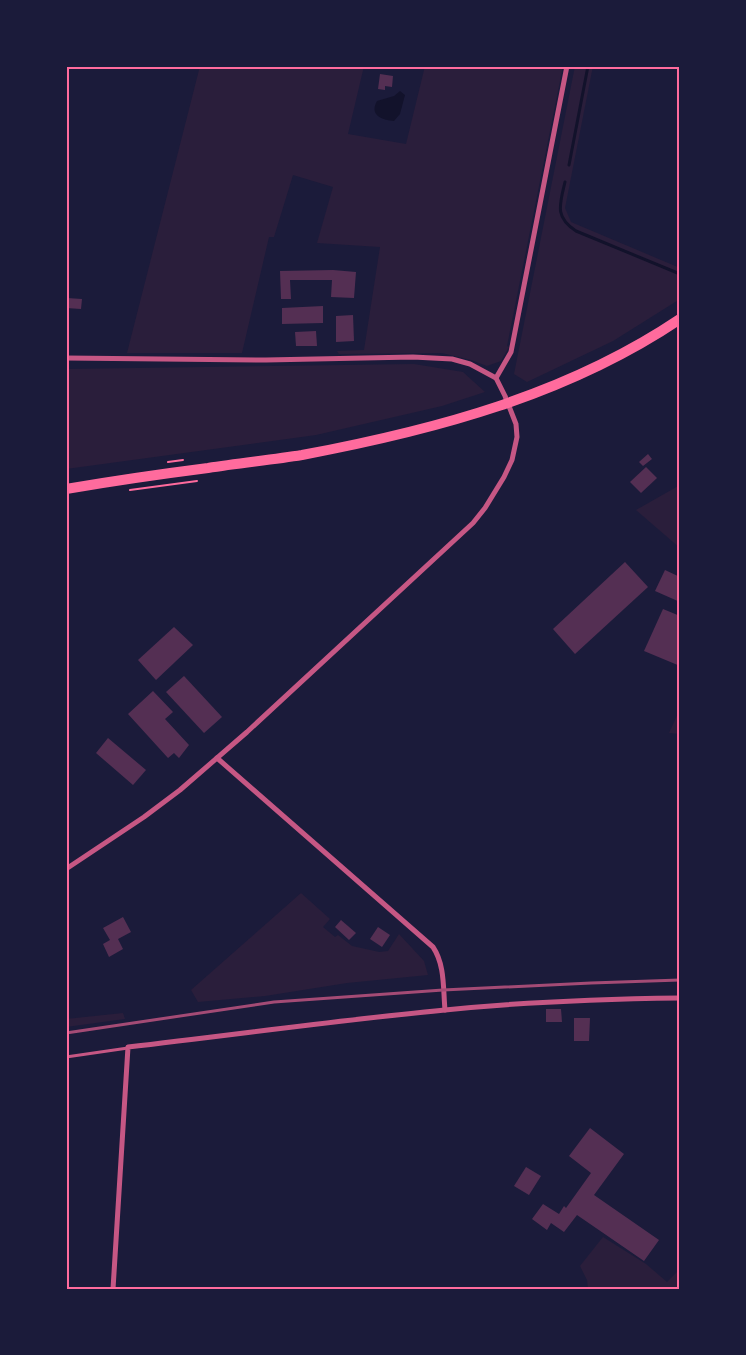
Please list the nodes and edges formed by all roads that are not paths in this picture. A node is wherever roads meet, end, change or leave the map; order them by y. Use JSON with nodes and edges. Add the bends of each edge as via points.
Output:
{"nodes":[{"id":1,"x":568,"y":66,"type":"edge"},
{"id":2,"x":680,"y":319,"type":"edge"},
{"id":3,"x":66,"y":358,"type":"edge"},
{"id":4,"x":496,"y":378,"type":"junction"},
{"id":5,"x":508,"y":404,"type":"junction"},
{"id":6,"x":66,"y":489,"type":"edge"},
{"id":7,"x":217,"y":758,"type":"junction"},
{"id":8,"x":66,"y":868,"type":"edge"},
{"id":9,"x":680,"y":998,"type":"edge"},
{"id":10,"x":445,"y":1010,"type":"junction"},
{"id":11,"x":128,"y":1048,"type":"junction"},
{"id":12,"x":66,"y":1057,"type":"edge"},
{"id":13,"x":113,"y":1289,"type":"edge"}],
"edges":[{"from":1,"to":4,"type":"street","via":[[511,352]]},
{"from":2,"to":5,"type":"main road","via":[[584,372]]},
{"from":3,"to":4,"type":"street","via":[[266,360],[432,357],[470,364]]},
{"from":4,"to":5,"type":"street"},
{"from":5,"to":6,"type":"main road","via":[[425,429],[301,455]]},
{"from":5,"to":7,"type":"street","via":[[516,424],[515,448],[504,477],[479,516]]},
{"from":7,"to":8,"type":"street","via":[[144,817]]},
{"from":7,"to":10,"type":"street","via":[[433,947],[442,970]]},
{"from":9,"to":10,"type":"street","via":[[532,1003]]},
{"from":10,"to":11,"type":"street"},
{"from":11,"to":12,"type":"lane"},
{"from":11,"to":13,"type":"street"}]}
